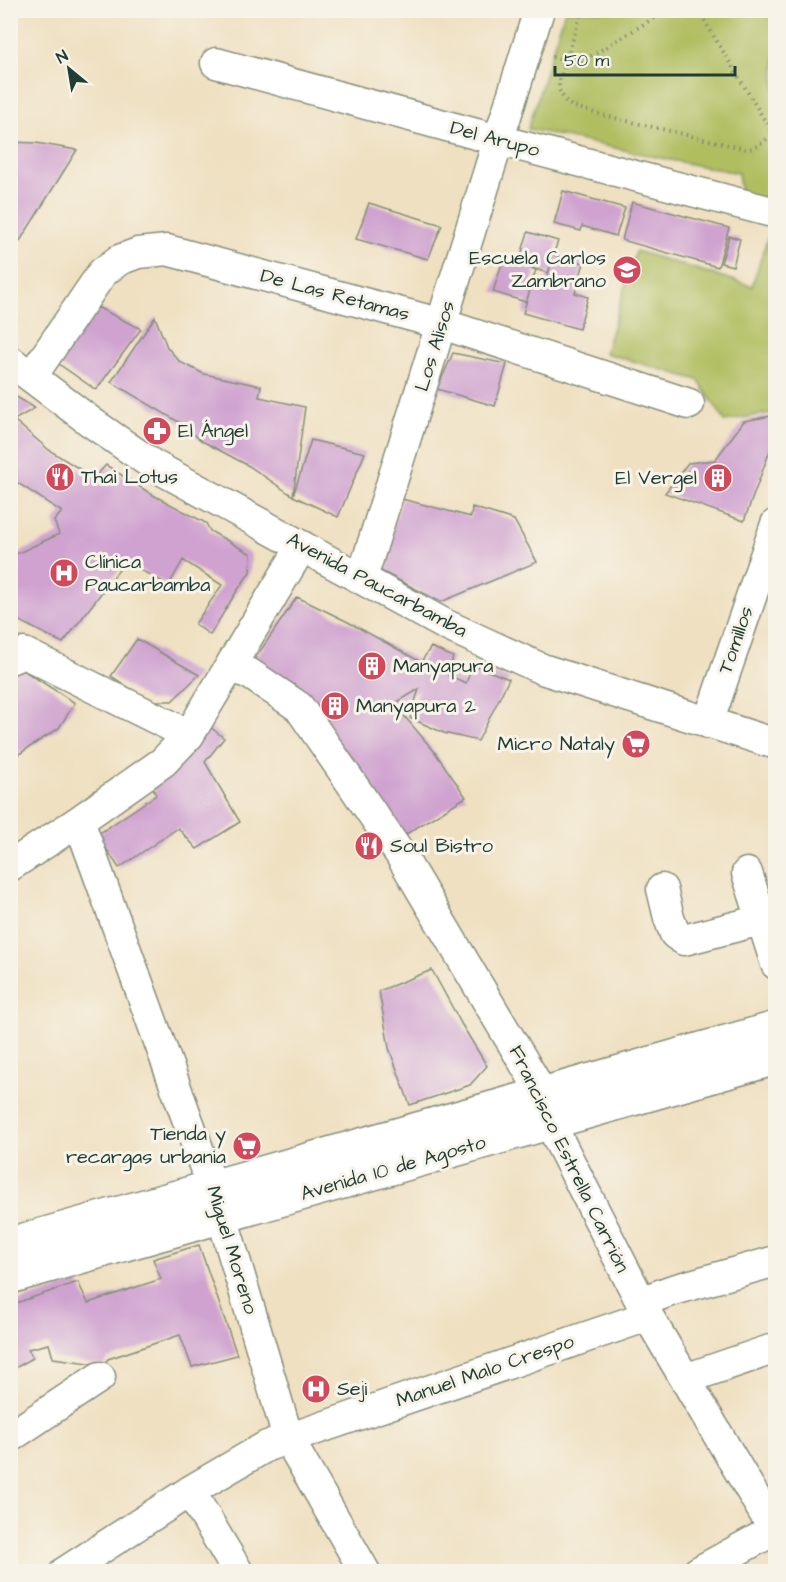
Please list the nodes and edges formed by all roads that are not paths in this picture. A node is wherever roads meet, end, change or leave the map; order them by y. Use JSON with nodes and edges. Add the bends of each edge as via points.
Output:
{"nodes":[{"id":1,"x":539,"y":10,"type":"edge"},
{"id":2,"x":216,"y":63,"type":"dead end"},
{"id":3,"x":498,"y":140,"type":"junction"},
{"id":4,"x":776,"y":213,"type":"edge"},
{"id":5,"x":442,"y":324,"type":"junction"},
{"id":6,"x":21,"y":369,"type":"edge"},
{"id":7,"x":689,"y":404,"type":"dead end"},
{"id":8,"x":776,"y":524,"type":"edge"},
{"id":9,"x":302,"y":546,"type":"junction"},
{"id":10,"x":362,"y":578,"type":"junction"},
{"id":11,"x":10,"y":658,"type":"edge"},
{"id":12,"x":231,"y":667,"type":"junction"},
{"id":13,"x":708,"y":723,"type":"junction"},
{"id":14,"x":189,"y":735,"type":"junction"},
{"id":15,"x":776,"y":744,"type":"edge"},
{"id":16,"x":79,"y":821,"type":"junction"},
{"id":17,"x":10,"y":866,"type":"edge"},
{"id":18,"x":747,"y":873,"type":"dead end"},
{"id":19,"x":662,"y":889,"type":"dead end"},
{"id":20,"x":761,"y":920,"type":"junction"},
{"id":21,"x":776,"y":964,"type":"edge"},
{"id":22,"x":776,"y":1028,"type":"edge"},
{"id":23,"x":776,"y":1058,"type":"edge"},
{"id":24,"x":545,"y":1108,"type":"junction"},
{"id":25,"x":218,"y":1201,"type":"junction"},
{"id":26,"x":10,"y":1244,"type":"edge"},
{"id":27,"x":776,"y":1261,"type":"edge"},
{"id":28,"x":10,"y":1277,"type":"edge"},
{"id":29,"x":644,"y":1309,"type":"junction"},
{"id":30,"x":776,"y":1348,"type":"edge"},
{"id":31,"x":100,"y":1377,"type":"dead end"},
{"id":32,"x":685,"y":1379,"type":"junction"},
{"id":33,"x":10,"y":1437,"type":"edge"},
{"id":34,"x":288,"y":1438,"type":"junction"},
{"id":35,"x":190,"y":1491,"type":"junction"},
{"id":36,"x":775,"y":1531,"type":"edge"},
{"id":37,"x":65,"y":1572,"type":"edge"},
{"id":38,"x":238,"y":1572,"type":"edge"},
{"id":39,"x":365,"y":1572,"type":"edge"},
{"id":40,"x":698,"y":1572,"type":"edge"}],
"edges":[{"from":1,"to":3,"type":"street","name":"Los Alisos"},
{"from":2,"to":3,"type":"street","name":"Del Arupo"},
{"from":3,"to":4,"type":"street","name":"Del Arupo"},
{"from":3,"to":5,"type":"street","name":"Los Alisos"},
{"from":5,"to":6,"type":"street","name":"De Las Retamas","via":[[167,250],[119,260],[102,273]]},
{"from":5,"to":7,"type":"street","name":"De Las Retamas"},
{"from":5,"to":10,"type":"street","name":"Los Alisos"},
{"from":6,"to":9,"type":"street","name":"Avenida Paucarbamba","via":[[153,465]]},
{"from":8,"to":13,"type":"street","name":"Tomillos"},
{"from":9,"to":10,"type":"street","name":"Avenida Paucarbamba"},
{"from":9,"to":12,"type":"street"},
{"from":10,"to":13,"type":"street","name":"Avenida Paucarbamba","via":[[446,625],[542,669]]},
{"from":11,"to":14,"type":"street","via":[[24,653]]},
{"from":12,"to":14,"type":"street"},
{"from":12,"to":24,"type":"street","name":"Francisco Estrella Carrión","via":[[250,674],[299,707],[400,854]]},
{"from":13,"to":15,"type":"street","name":"Avenida Paucarbamba"},
{"from":14,"to":16,"type":"street","via":[[163,762]]},
{"from":16,"to":17,"type":"street"},
{"from":16,"to":25,"type":"street","name":"Miguel Moreno"},
{"from":18,"to":20,"type":"street"},
{"from":19,"to":20,"type":"street","via":[[675,934],[684,940]]},
{"from":20,"to":21,"type":"street"},
{"from":22,"to":24,"type":"main road","name":"Avenida 10 de Agosto"},
{"from":23,"to":24,"type":"main road","name":"Avenida 10 de Agosto"},
{"from":24,"to":25,"type":"main road","name":"Avenida 10 de Agosto"},
{"from":24,"to":29,"type":"street","name":"Francisco Estrella Carrión"},
{"from":25,"to":26,"type":"main road","name":"Avenida 10 de Agosto"},
{"from":25,"to":28,"type":"main road","name":"Avenida 10 de Agosto"},
{"from":25,"to":34,"type":"street","name":"Miguel Moreno"},
{"from":27,"to":29,"type":"street","name":"Manuel Malo Crespo","via":[[670,1291]]},
{"from":29,"to":32,"type":"street","name":"Francisco Estrella Carrión"},
{"from":29,"to":34,"type":"street","name":"Manuel Malo Crespo"},
{"from":30,"to":32,"type":"street"},
{"from":31,"to":33,"type":"street"},
{"from":32,"to":36,"type":"street","name":"Francisco Estrella Carrión"},
{"from":34,"to":35,"type":"street"},
{"from":34,"to":39,"type":"street","name":"Miguel Moreno"},
{"from":35,"to":37,"type":"street"},
{"from":35,"to":38,"type":"street"},
{"from":36,"to":40,"type":"street"}]}
